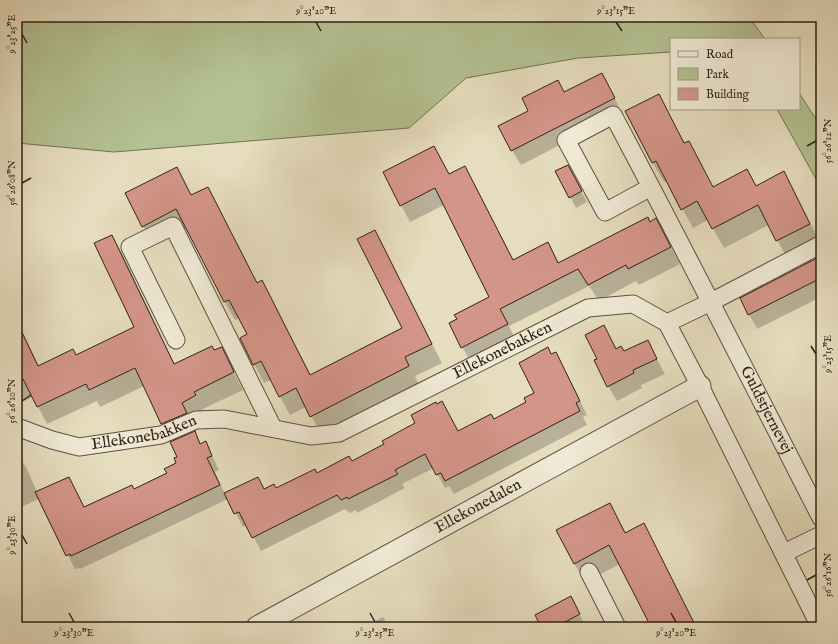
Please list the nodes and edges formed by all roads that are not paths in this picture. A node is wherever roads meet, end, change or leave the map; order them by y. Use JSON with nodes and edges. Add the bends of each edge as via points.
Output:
{"nodes":[{"id":1,"x":652,"y":187,"type":"junction"},
{"id":2,"x":818,"y":246,"type":"dead end"},
{"id":3,"x":711,"y":302,"type":"junction"},
{"id":4,"x":666,"y":324,"type":"junction"},
{"id":5,"x":176,"y":340,"type":"dead end"},
{"id":6,"x":700,"y":386,"type":"junction"},
{"id":7,"x":17,"y":427,"type":"edge"},
{"id":8,"x":273,"y":428,"type":"junction"},
{"id":9,"x":821,"y":518,"type":"edge"},
{"id":10,"x":821,"y":535,"type":"edge"},
{"id":11,"x":784,"y":552,"type":"junction"},
{"id":12,"x":589,"y":572,"type":"dead end"},
{"id":13,"x":257,"y":627,"type":"edge"},
{"id":14,"x":617,"y":627,"type":"edge"},
{"id":15,"x":820,"y":627,"type":"edge"}],
"edges":[{"from":1,"to":1,"type":"street","name":"Guldstjernevej","via":[[605,212],[566,140],[613,115]]},
{"from":1,"to":3,"type":"street","name":"Guldstjernevej"},
{"from":2,"to":3,"type":"street"},
{"from":3,"to":4,"type":"street"},
{"from":3,"to":9,"type":"street","name":"Guldstjernevej"},
{"from":4,"to":6,"type":"street"},
{"from":4,"to":8,"type":"street","name":"Ellekonebakken","via":[[633,304],[588,308],[339,433],[311,436]]},
{"from":5,"to":8,"type":"street","via":[[130,247],[173,226]]},
{"from":6,"to":11,"type":"street"},
{"from":6,"to":13,"type":"street","name":"Ellekonedalen"},
{"from":7,"to":8,"type":"street","name":"Ellekonebakken","via":[[79,447],[160,435],[196,420],[224,419]]},
{"from":10,"to":11,"type":"street"},
{"from":11,"to":15,"type":"street"},
{"from":12,"to":14,"type":"street"}]}
